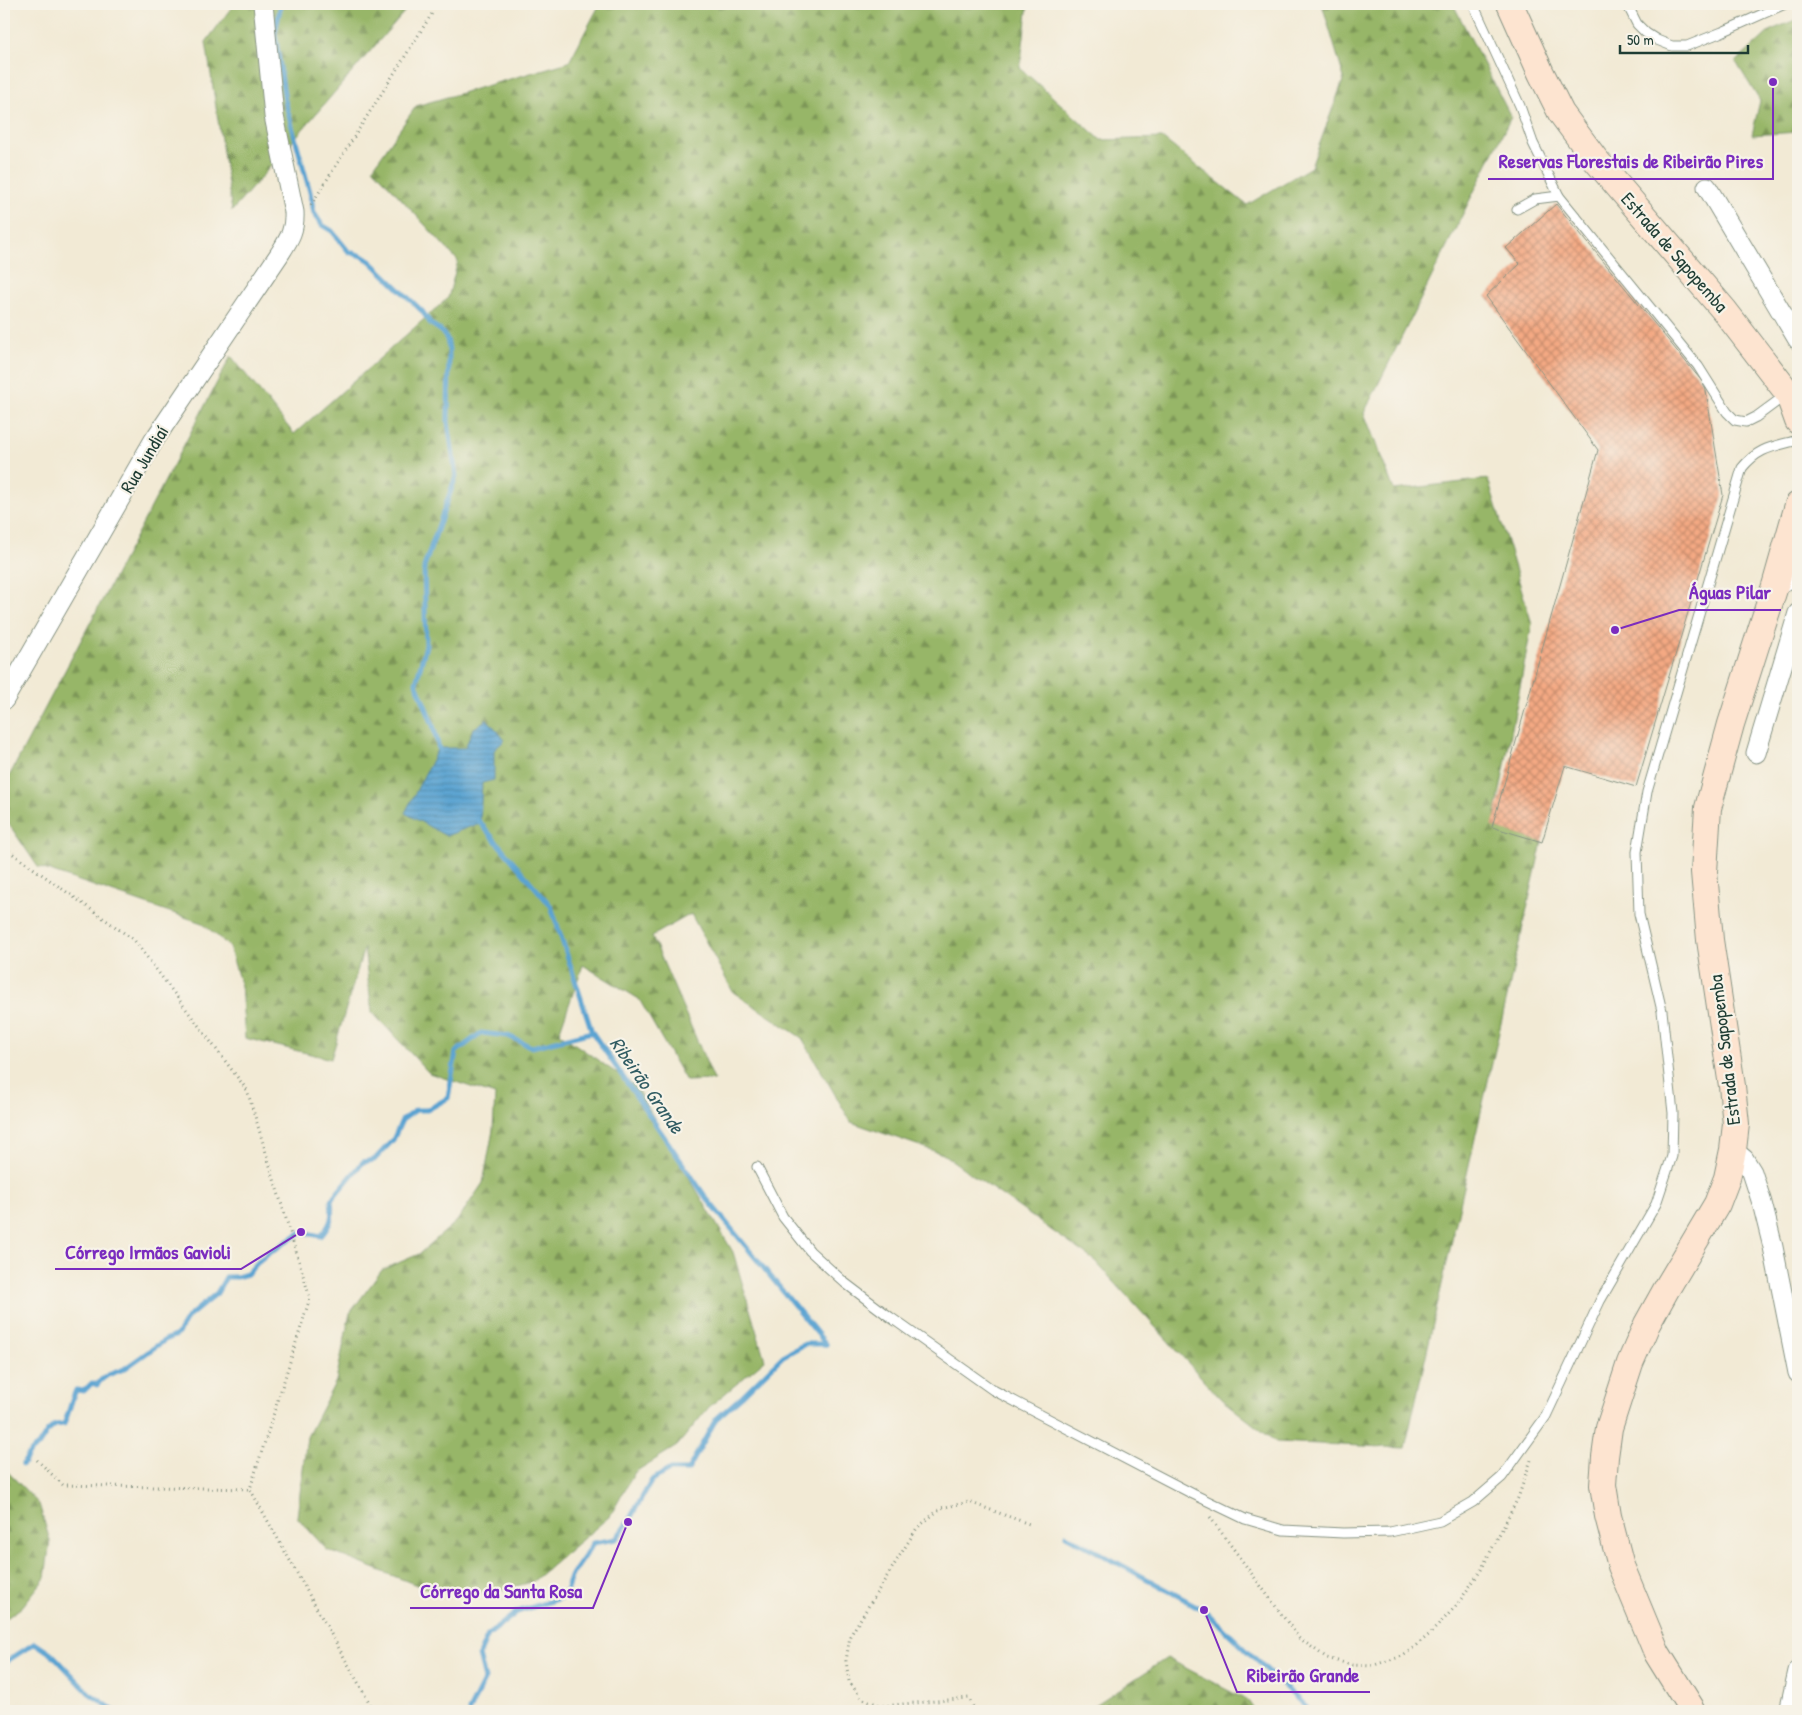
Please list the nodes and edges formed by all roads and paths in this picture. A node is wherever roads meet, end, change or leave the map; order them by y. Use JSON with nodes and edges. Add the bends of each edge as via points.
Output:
{"nodes":[{"id":1,"x":263,"y":4,"type":"edge"},
{"id":2,"x":1473,"y":4,"type":"edge"},
{"id":3,"x":1510,"y":4,"type":"edge"},
{"id":4,"x":1627,"y":4,"type":"edge"},
{"id":5,"x":1785,"y":4,"type":"edge"},
{"id":6,"x":433,"y":12,"type":"dead end"},
{"id":7,"x":1707,"y":187,"type":"dead end"},
{"id":8,"x":320,"y":190,"type":"dead end"},
{"id":9,"x":1560,"y":196,"type":"junction"},
{"id":10,"x":1517,"y":209,"type":"dead end"},
{"id":11,"x":1798,"y":340,"type":"edge"},
{"id":12,"x":1788,"y":393,"type":"junction"},
{"id":13,"x":1798,"y":421,"type":"edge"},
{"id":14,"x":1798,"y":440,"type":"edge"},
{"id":15,"x":1798,"y":505,"type":"edge"},
{"id":16,"x":1787,"y":581,"type":"edge"},
{"id":17,"x":1798,"y":613,"type":"edge"},
{"id":18,"x":4,"y":700,"type":"edge"},
{"id":19,"x":1756,"y":753,"type":"dead end"},
{"id":20,"x":4,"y":852,"type":"edge"},
{"id":21,"x":1733,"y":1150,"type":"junction"},
{"id":22,"x":757,"y":1167,"type":"dead end"},
{"id":23,"x":1798,"y":1373,"type":"edge"},
{"id":24,"x":1533,"y":1452,"type":"dead end"},
{"id":25,"x":37,"y":1460,"type":"dead end"},
{"id":26,"x":250,"y":1489,"type":"junction"},
{"id":27,"x":1193,"y":1494,"type":"junction"},
{"id":28,"x":1032,"y":1524,"type":"dead end"},
{"id":29,"x":1798,"y":1671,"type":"edge"},
{"id":30,"x":374,"y":1711,"type":"edge"},
{"id":31,"x":975,"y":1711,"type":"edge"},
{"id":32,"x":1693,"y":1711,"type":"edge"},
{"id":33,"x":1789,"y":1711,"type":"edge"}],
"edges":[{"from":1,"to":18,"type":"street","name":"Rua Jundiaí","via":[[274,116],[295,225],[279,255],[154,440]]},
{"from":2,"to":9,"type":"lane","via":[[1520,106],[1533,143]]},
{"from":3,"to":12,"type":"main road","name":"Estrada de Sapopemba","via":[[1561,113],[1601,166],[1724,310]]},
{"from":4,"to":5,"type":"lane","via":[[1637,24],[1646,33],[1672,46],[1687,46]]},
{"from":6,"to":8,"type":"path"},
{"from":7,"to":11,"type":"street"},
{"from":9,"to":10,"type":"lane","via":[[1534,199]]},
{"from":9,"to":12,"type":"lane","via":[[1698,366],[1735,420],[1746,422],[1756,417]]},
{"from":12,"to":13,"type":"main road","name":"Estrada de Sapopemba"},
{"from":14,"to":27,"type":"lane","via":[[1754,454],[1742,468],[1647,792],[1637,852],[1639,914],[1662,1011],[1672,1113],[1672,1156],[1656,1204],[1600,1301],[1546,1416],[1502,1477],[1473,1502],[1440,1521],[1390,1532],[1283,1530],[1245,1519]]},
{"from":15,"to":16,"type":"main road","name":"Estrada de Sapopemba"},
{"from":16,"to":21,"type":"main road","name":"Estrada de Sapopemba","via":[[1731,724],[1708,808],[1704,872],[1710,940],[1736,1124]]},
{"from":17,"to":19,"type":"street"},
{"from":20,"to":26,"type":"path","via":[[9,851],[134,940],[247,1090],[310,1298]]},
{"from":21,"to":23,"type":"street","via":[[1752,1172],[1762,1203]]},
{"from":21,"to":32,"type":"main road","name":"Estrada de Sapopemba","via":[[1718,1204],[1647,1324],[1630,1363],[1608,1428],[1605,1457],[1604,1493],[1621,1566],[1657,1654]]},
{"from":22,"to":27,"type":"lane","via":[[783,1218],[804,1244],[845,1283],[993,1390]]},
{"from":24,"to":27,"type":"path","via":[[1514,1506],[1482,1570],[1457,1605],[1430,1634],[1403,1656],[1371,1666],[1327,1658],[1299,1638]]},
{"from":25,"to":26,"type":"path","via":[[63,1485]]},
{"from":26,"to":30,"type":"path"},
{"from":28,"to":31,"type":"path","via":[[969,1502],[941,1508],[917,1528],[850,1636],[846,1661],[849,1681],[861,1698],[882,1706],[969,1698]]},
{"from":29,"to":33,"type":"street"}]}
